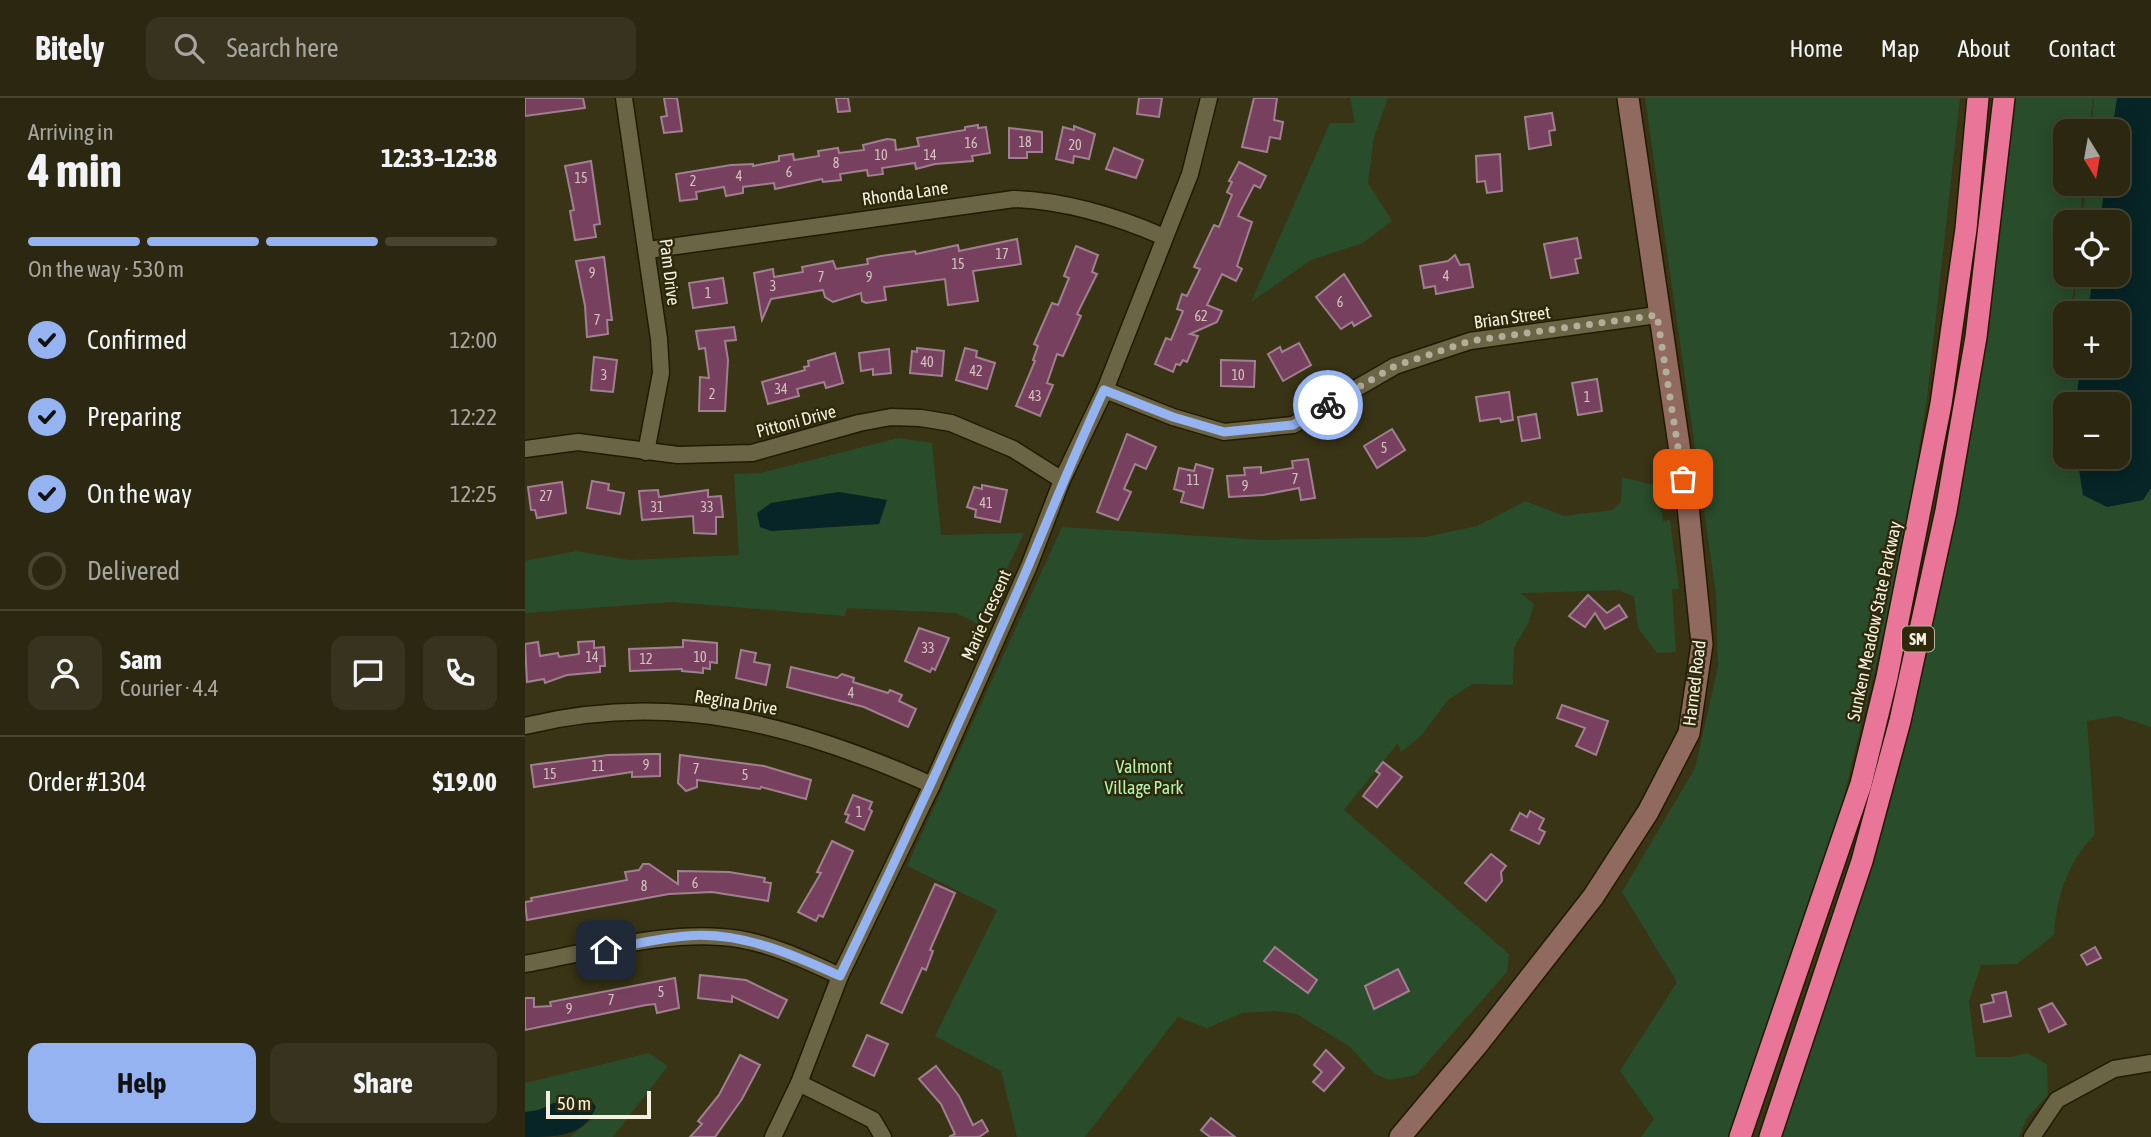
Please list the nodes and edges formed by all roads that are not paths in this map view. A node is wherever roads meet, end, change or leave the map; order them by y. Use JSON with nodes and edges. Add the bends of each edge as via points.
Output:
{"nodes":[{"id":1,"x":624,"y":98,"type":"edge"},
{"id":2,"x":1209,"y":98,"type":"edge"},
{"id":3,"x":1628,"y":98,"type":"edge"},
{"id":4,"x":1978,"y":98,"type":"edge"},
{"id":5,"x":2004,"y":98,"type":"edge"},
{"id":6,"x":1164,"y":237,"type":"junction"},
{"id":7,"x":648,"y":250,"type":"junction"},
{"id":8,"x":1657,"y":315,"type":"junction"},
{"id":9,"x":1104,"y":390,"type":"junction"},
{"id":10,"x":525,"y":449,"type":"edge"},
{"id":11,"x":646,"y":452,"type":"junction"},
{"id":12,"x":1062,"y":480,"type":"junction"},
{"id":13,"x":525,"y":726,"type":"edge"},
{"id":14,"x":932,"y":785,"type":"junction"},
{"id":15,"x":525,"y":964,"type":"edge"},
{"id":16,"x":840,"y":976,"type":"junction"},
{"id":17,"x":2151,"y":1063,"type":"edge"},
{"id":18,"x":799,"y":1083,"type":"junction"},
{"id":19,"x":773,"y":1137,"type":"edge"},
{"id":20,"x":883,"y":1137,"type":"edge"},
{"id":21,"x":1400,"y":1137,"type":"edge"},
{"id":22,"x":1740,"y":1137,"type":"edge"},
{"id":23,"x":1770,"y":1137,"type":"edge"},
{"id":24,"x":2032,"y":1137,"type":"edge"}],
"edges":[{"from":1,"to":7,"type":"street","name":"Pam Drive"},
{"from":2,"to":6,"type":"street","name":"Marie Crescent","via":[[1190,174]]},
{"from":3,"to":8,"type":"main road","name":"Harned Road"},
{"from":4,"to":22,"type":"highway","name":"Sunken Meadow State Parkway","number":"SM","via":[[1966,229],[1941,404],[1887,677],[1861,784]]},
{"from":5,"to":23,"type":"highway","number":"SM","via":[[1976,337],[1946,511],[1901,721],[1858,874]]},
{"from":6,"to":7,"type":"street","name":"Rhonda Lane","via":[[1098,212],[1050,201],[1014,200]]},
{"from":6,"to":9,"type":"street","name":"Marie Crescent"},
{"from":7,"to":11,"type":"street","name":"Pam Drive","via":[[660,373]]},
{"from":8,"to":9,"type":"street","name":"Brian Street","via":[[1470,341],[1395,366],[1293,425],[1224,432]]},
{"from":8,"to":21,"type":"main road","name":"Harned Road","via":[[1688,506],[1702,644],[1689,733],[1648,812],[1593,897]]},
{"from":9,"to":12,"type":"street","name":"Marie Crescent"},
{"from":10,"to":11,"type":"street","name":"Pittoni Drive","via":[[578,442]]},
{"from":11,"to":12,"type":"street","name":"Pittoni Drive","via":[[751,453],[880,419],[921,418],[951,423],[1013,449]]},
{"from":12,"to":14,"type":"street","name":"Marie Crescent"},
{"from":13,"to":14,"type":"street","name":"Regina Drive","via":[[630,710],[715,716],[842,747]]},
{"from":14,"to":16,"type":"street","name":"Marie Crescent"},
{"from":15,"to":16,"type":"street","via":[[687,936],[739,939]]},
{"from":16,"to":18,"type":"street","name":"Marie Crescent"},
{"from":17,"to":24,"type":"street","via":[[2114,1069],[2057,1100]]},
{"from":18,"to":19,"type":"street","name":"Marie Crescent"},
{"from":18,"to":20,"type":"street","via":[[873,1120]]}]}
